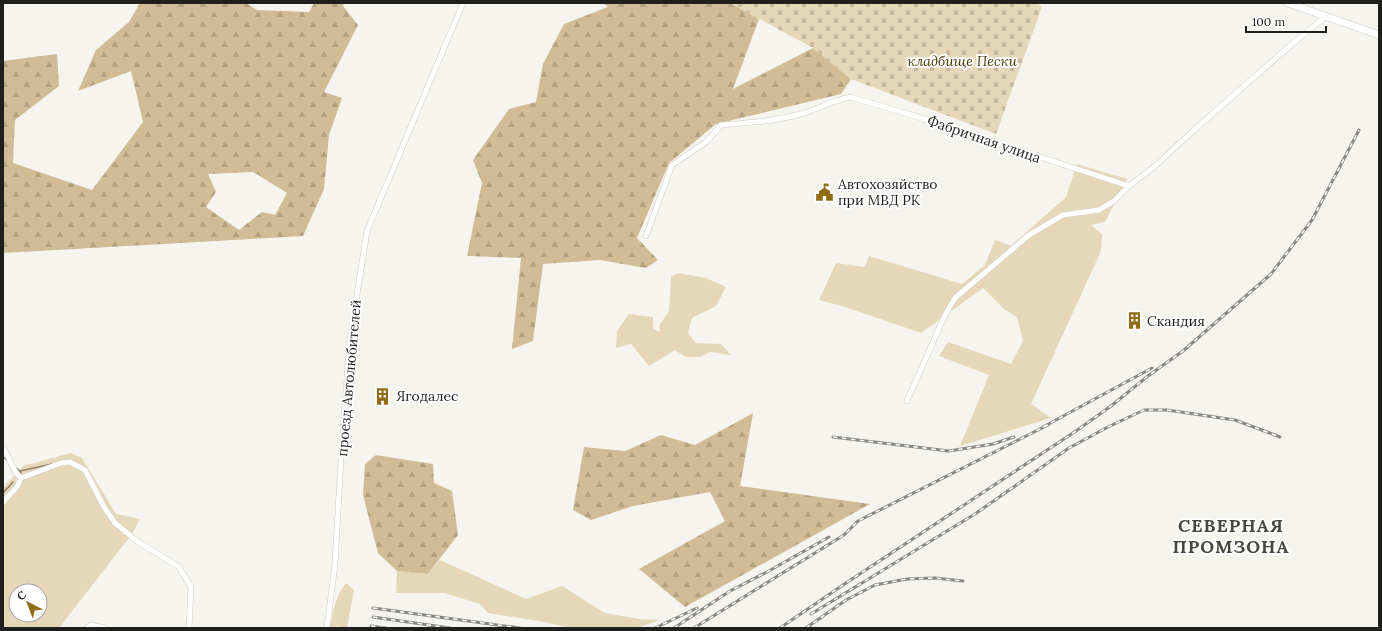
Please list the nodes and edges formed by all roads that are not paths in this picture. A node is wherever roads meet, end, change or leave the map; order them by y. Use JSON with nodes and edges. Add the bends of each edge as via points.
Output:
{"nodes":[{"id":1,"x":463,"y":3,"type":"edge"},
{"id":2,"x":1288,"y":3,"type":"edge"},
{"id":3,"x":1326,"y":16,"type":"junction"},
{"id":4,"x":1379,"y":36,"type":"edge"},
{"id":5,"x":1129,"y":186,"type":"junction"},
{"id":6,"x":646,"y":236,"type":"dead end"},
{"id":7,"x":907,"y":401,"type":"dead end"},
{"id":8,"x":3,"y":448,"type":"edge"},
{"id":9,"x":21,"y":478,"type":"junction"},
{"id":10,"x":3,"y":502,"type":"edge"},
{"id":11,"x":87,"y":628,"type":"edge"},
{"id":12,"x":105,"y":628,"type":"edge"},
{"id":13,"x":189,"y":628,"type":"edge"},
{"id":14,"x":327,"y":628,"type":"edge"}],
"edges":[{"from":1,"to":14,"type":"street","name":"проезд Автолюбителей","via":[[367,231],[350,339],[335,564]]},
{"from":2,"to":3,"type":"main road"},
{"from":3,"to":4,"type":"main road"},
{"from":3,"to":5,"type":"street"},
{"from":5,"to":6,"type":"street","name":"Фабричная улица","via":[[851,97],[774,120],[720,125],[706,142],[672,165]]},
{"from":5,"to":7,"type":"street","via":[[1114,201],[1099,210],[1063,215],[1029,236],[955,298]]},
{"from":8,"to":9,"type":"street","via":[[16,475]]},
{"from":9,"to":10,"type":"street","via":[[17,487]]},
{"from":9,"to":13,"type":"street","via":[[61,463],[70,462],[85,470],[115,523],[137,541],[179,567],[191,587]]},
{"from":11,"to":12,"type":"street","via":[[91,625]]}]}
